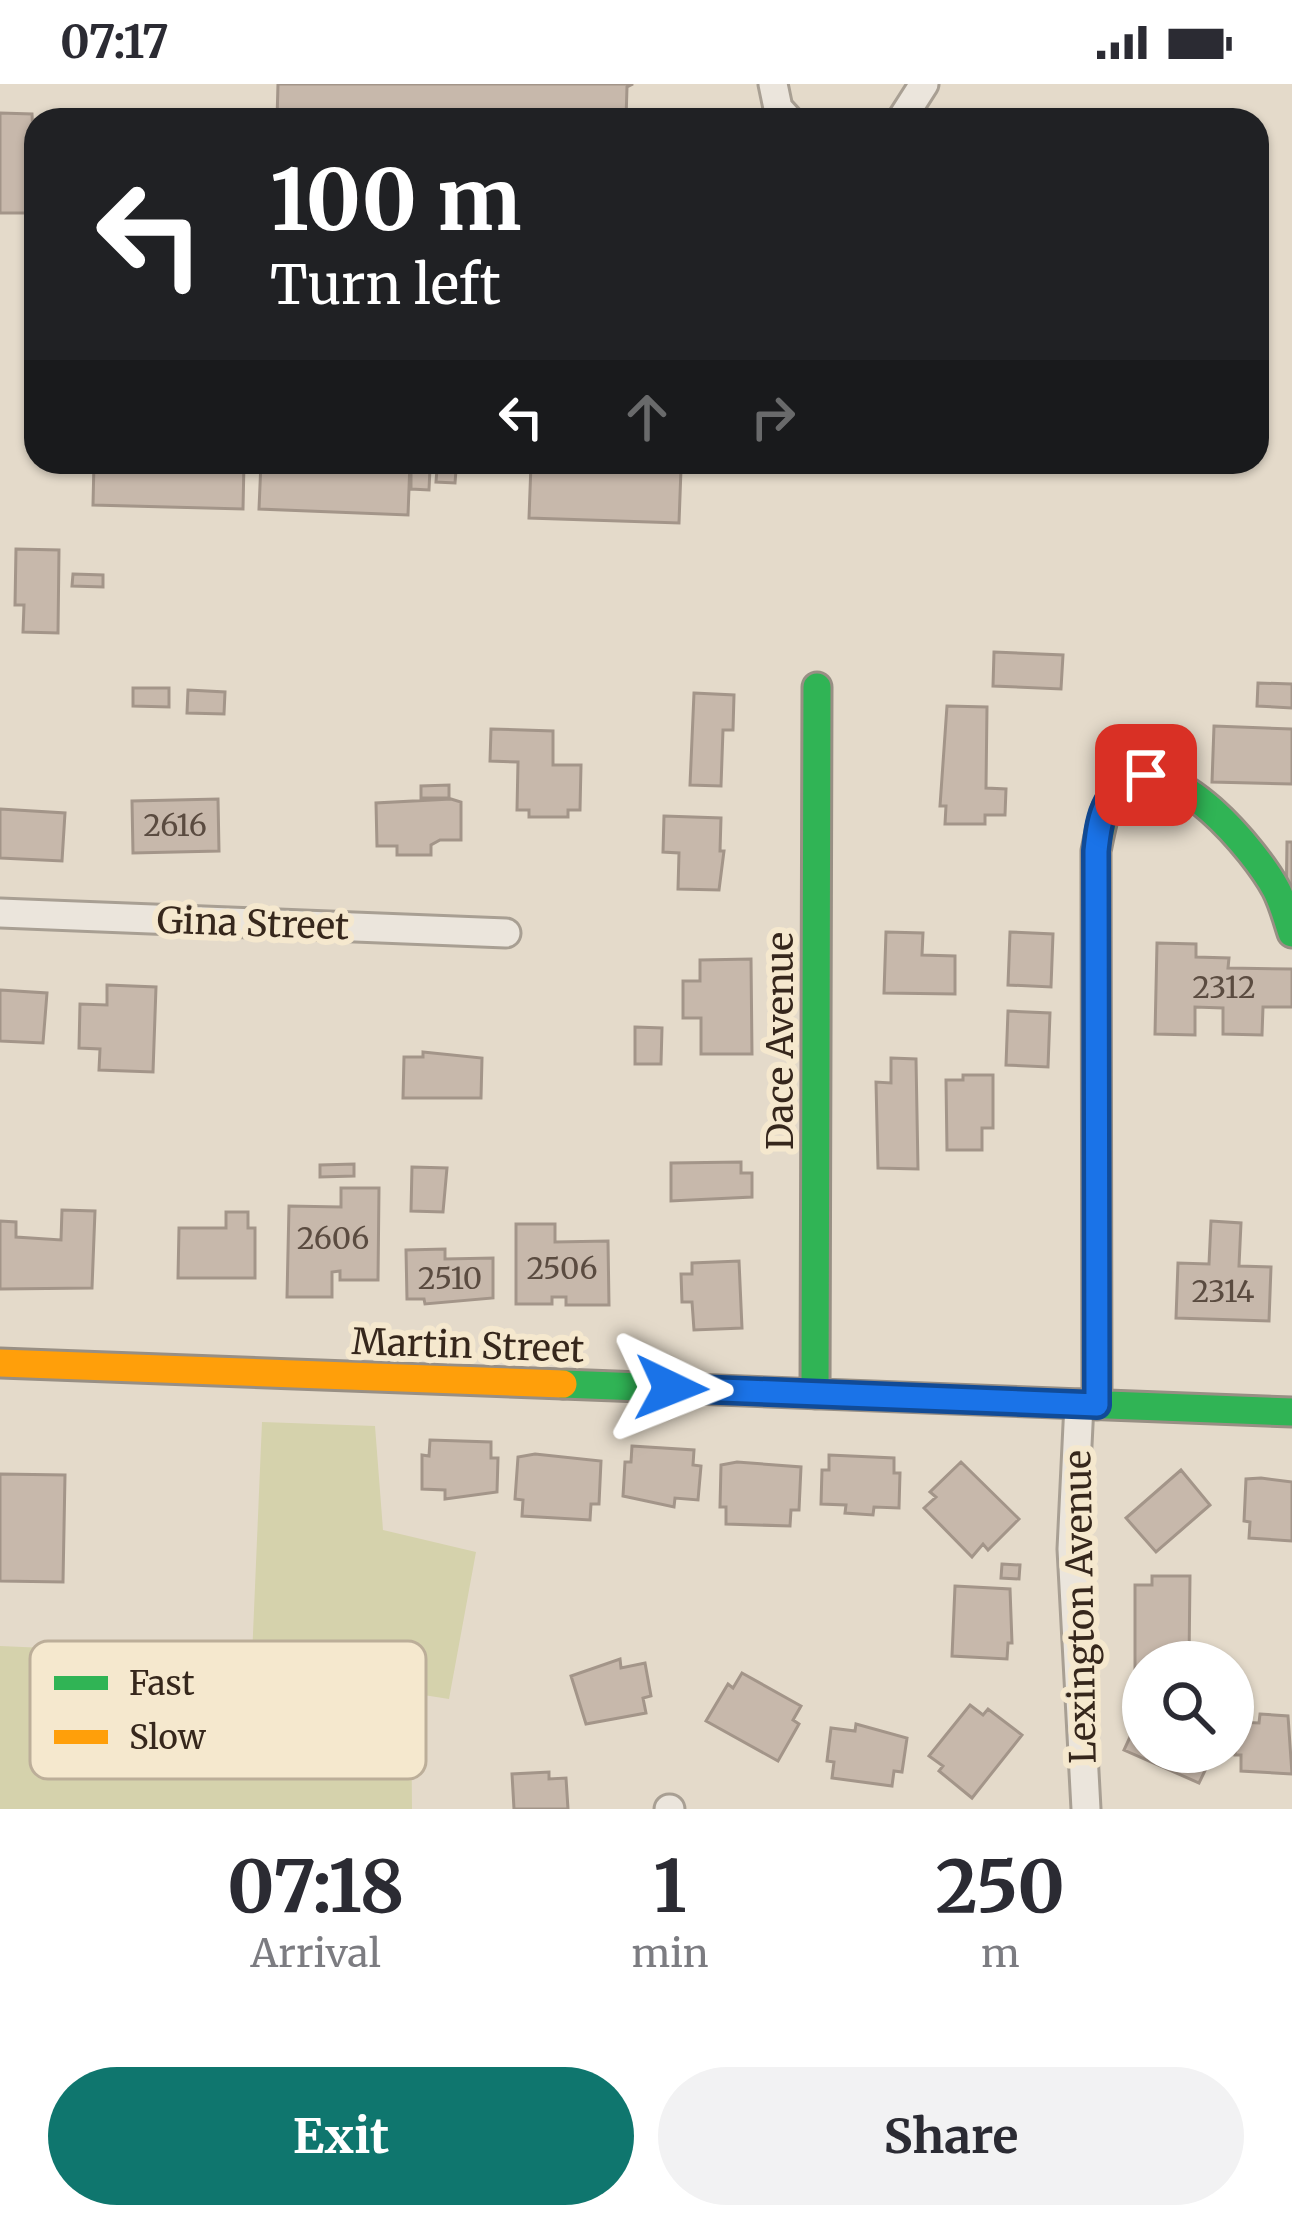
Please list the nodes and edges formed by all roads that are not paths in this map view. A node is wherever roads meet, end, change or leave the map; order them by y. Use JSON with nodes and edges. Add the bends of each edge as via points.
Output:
{"nodes":[{"id":1,"x":817,"y":687,"type":"dead end"},
{"id":2,"x":0,"y":913,"type":"edge"},
{"id":3,"x":506,"y":933,"type":"dead end"},
{"id":4,"x":1292,"y":933,"type":"edge"},
{"id":5,"x":0,"y":1363,"type":"edge"},
{"id":6,"x":815,"y":1394,"type":"junction"},
{"id":7,"x":1088,"y":1404,"type":"junction"},
{"id":8,"x":1292,"y":1412,"type":"edge"},
{"id":9,"x":1086,"y":1809,"type":"edge"}],
"edges":[{"from":1,"to":6,"type":"street","name":"Dace Avenue"},
{"from":2,"to":3,"type":"street","name":"Gina Street"},
{"from":4,"to":7,"type":"street","via":[[1254,859],[1185,787],[1146,775],[1109,795],[1096,851]]},
{"from":5,"to":6,"type":"street","name":"Martin Street"},
{"from":6,"to":7,"type":"street","name":"Martin Street"},
{"from":7,"to":8,"type":"street","name":"Martin Street"},
{"from":7,"to":9,"type":"street","name":"Lexington Avenue","via":[[1072,1549]]}]}
